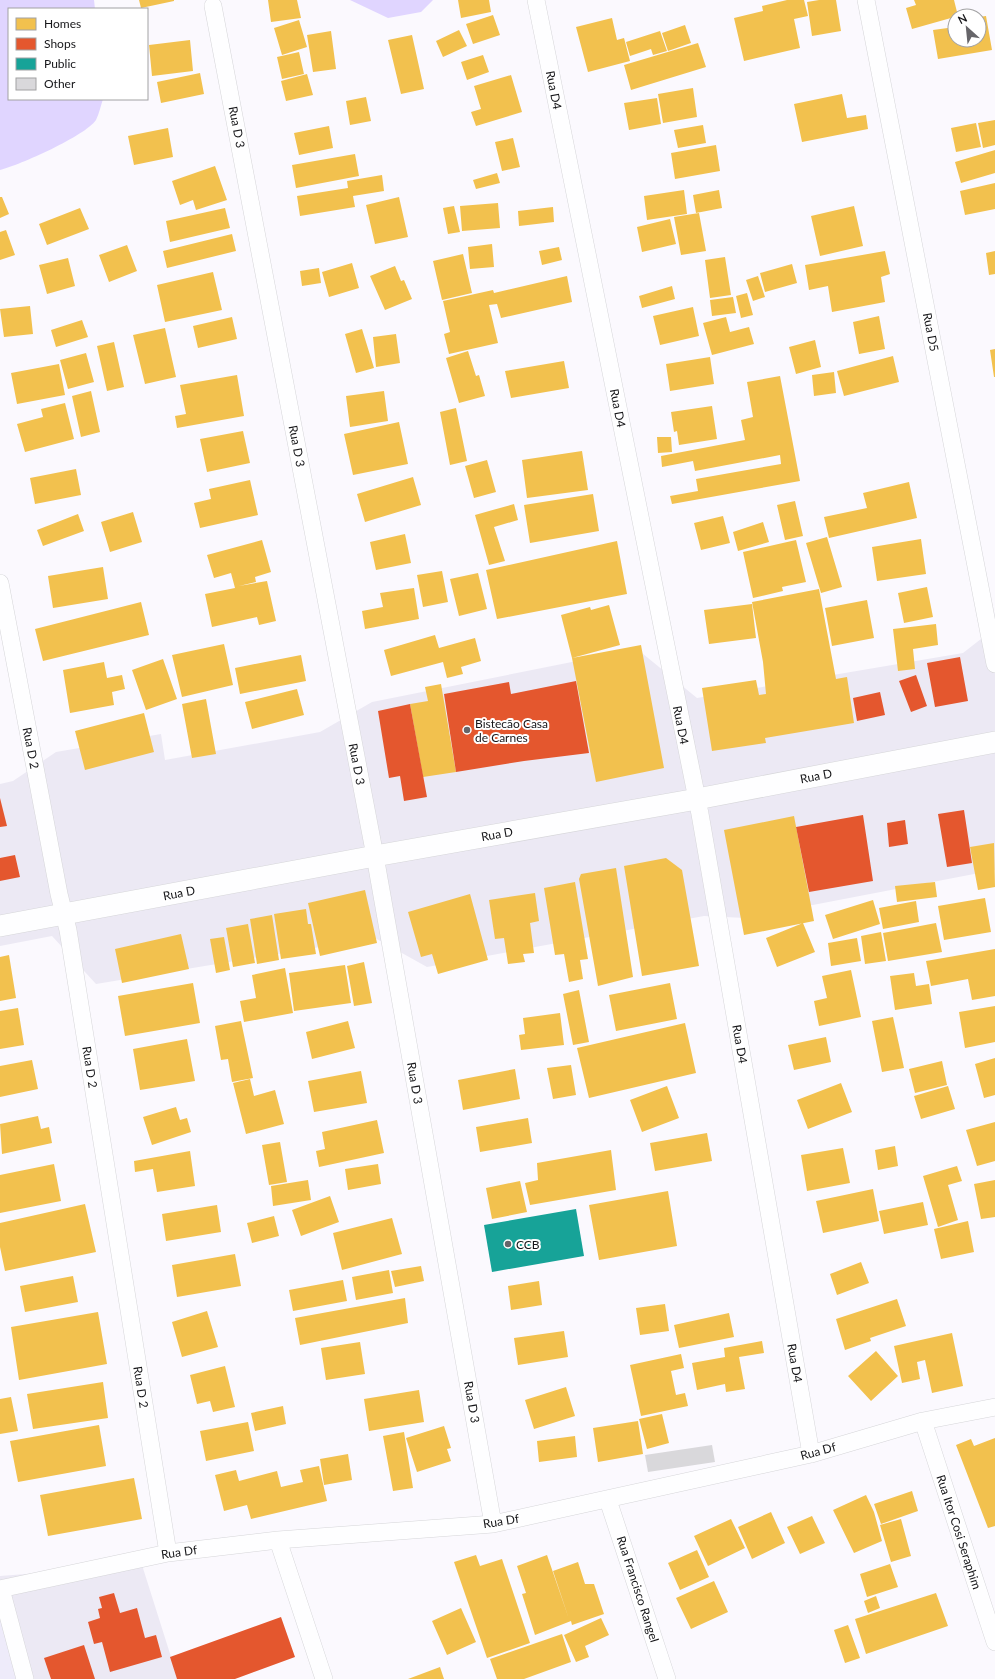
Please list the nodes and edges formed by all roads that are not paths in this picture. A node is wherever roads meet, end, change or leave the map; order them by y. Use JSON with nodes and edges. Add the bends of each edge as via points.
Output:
{"nodes":[{"id":1,"x":536,"y":0,"type":"edge"},
{"id":2,"x":866,"y":0,"type":"edge"},
{"id":3,"x":214,"y":6,"type":"dead end"},
{"id":4,"x":0,"y":583,"type":"edge"},
{"id":5,"x":995,"y":664,"type":"edge"},
{"id":6,"x":995,"y":742,"type":"edge"},
{"id":7,"x":697,"y":799,"type":"junction"},
{"id":8,"x":375,"y":856,"type":"junction"},
{"id":9,"x":65,"y":914,"type":"junction"},
{"id":10,"x":0,"y":926,"type":"edge"},
{"id":11,"x":995,"y":1407,"type":"edge"},
{"id":12,"x":922,"y":1421,"type":"junction"},
{"id":13,"x":810,"y":1454,"type":"junction"},
{"id":14,"x":608,"y":1500,"type":"junction"},
{"id":15,"x":493,"y":1524,"type":"junction"},
{"id":16,"x":278,"y":1540,"type":"junction"},
{"id":17,"x":168,"y":1553,"type":"junction"},
{"id":18,"x":1,"y":1589,"type":"edge"},
{"id":19,"x":995,"y":1642,"type":"edge"},
{"id":20,"x":25,"y":1679,"type":"edge"},
{"id":21,"x":324,"y":1679,"type":"edge"},
{"id":22,"x":668,"y":1679,"type":"edge"}],
"edges":[{"from":1,"to":7,"type":"street","name":"Rua D4"},
{"from":2,"to":5,"type":"street","name":"Rua D5"},
{"from":3,"to":8,"type":"street","name":"Rua D 3"},
{"from":4,"to":9,"type":"street","name":"Rua D 2","via":[[59,894]]},
{"from":6,"to":7,"type":"street","name":"Rua D"},
{"from":7,"to":8,"type":"street","name":"Rua D"},
{"from":7,"to":13,"type":"street","name":"Rua D4"},
{"from":8,"to":9,"type":"street","name":"Rua D"},
{"from":8,"to":15,"type":"street","name":"Rua D 3"},
{"from":9,"to":10,"type":"street","name":"Rua D"},
{"from":9,"to":17,"type":"street","name":"Rua D 2"},
{"from":11,"to":12,"type":"street","name":"Rua Df"},
{"from":12,"to":13,"type":"street","name":"Rua Df"},
{"from":12,"to":19,"type":"street","name":"Rua Itor Cosi Seraphim"},
{"from":13,"to":14,"type":"street","name":"Rua Df"},
{"from":14,"to":15,"type":"street","name":"Rua Df"},
{"from":14,"to":22,"type":"street","name":"Rua Francisco Rangel"},
{"from":15,"to":16,"type":"street","name":"Rua Df"},
{"from":16,"to":17,"type":"street","name":"Rua Df"},
{"from":16,"to":21,"type":"street"},
{"from":17,"to":18,"type":"street","name":"Rua Df"},
{"from":18,"to":20,"type":"street"}]}
